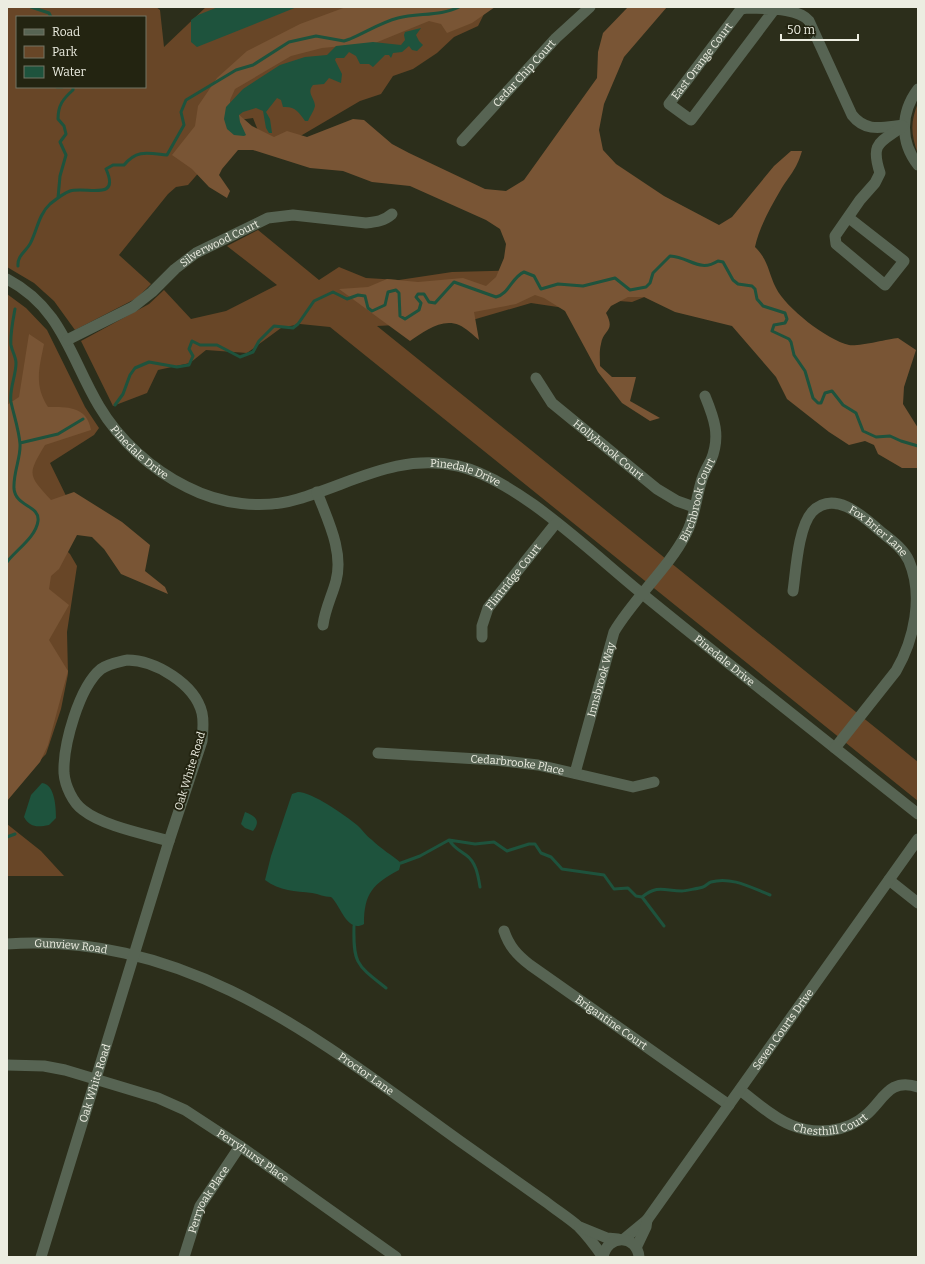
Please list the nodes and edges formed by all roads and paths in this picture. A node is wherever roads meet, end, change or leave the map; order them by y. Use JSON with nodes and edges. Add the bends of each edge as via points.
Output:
{"nodes":[{"id":1,"x":590,"y":7,"type":"edge"},
{"id":2,"x":774,"y":10,"type":"junction"},
{"id":3,"x":918,"y":89,"type":"edge"},
{"id":4,"x":904,"y":125,"type":"junction"},
{"id":5,"x":462,"y":141,"type":"dead end"},
{"id":6,"x":918,"y":165,"type":"edge"},
{"id":7,"x":392,"y":214,"type":"dead end"},
{"id":8,"x":849,"y":218,"type":"junction"},
{"id":9,"x":7,"y":279,"type":"edge"},
{"id":10,"x":67,"y":340,"type":"junction"},
{"id":11,"x":536,"y":378,"type":"dead end"},
{"id":12,"x":705,"y":396,"type":"dead end"},
{"id":13,"x":317,"y":492,"type":"junction"},
{"id":14,"x":694,"y":506,"type":"junction"},
{"id":15,"x":556,"y":523,"type":"junction"},
{"id":16,"x":793,"y":591,"type":"dead end"},
{"id":17,"x":642,"y":594,"type":"junction"},
{"id":18,"x":323,"y":625,"type":"dead end"},
{"id":19,"x":482,"y":637,"type":"dead end"},
{"id":20,"x":835,"y":748,"type":"junction"},
{"id":21,"x":378,"y":753,"type":"dead end"},
{"id":22,"x":575,"y":773,"type":"junction"},
{"id":23,"x":654,"y":782,"type":"dead end"},
{"id":24,"x":918,"y":814,"type":"edge"},
{"id":25,"x":918,"y":839,"type":"edge"},
{"id":26,"x":169,"y":841,"type":"junction"},
{"id":27,"x":889,"y":880,"type":"junction"},
{"id":28,"x":918,"y":903,"type":"edge"},
{"id":29,"x":504,"y":931,"type":"dead end"},
{"id":30,"x":7,"y":944,"type":"edge"},
{"id":31,"x":134,"y":955,"type":"junction"},
{"id":32,"x":7,"y":1065,"type":"edge"},
{"id":33,"x":96,"y":1080,"type":"junction"},
{"id":34,"x":918,"y":1087,"type":"edge"},
{"id":35,"x":740,"y":1090,"type":"junction"},
{"id":36,"x":729,"y":1105,"type":"junction"},
{"id":37,"x":240,"y":1146,"type":"junction"},
{"id":38,"x":647,"y":1220,"type":"junction"},
{"id":39,"x":579,"y":1227,"type":"junction"},
{"id":40,"x":621,"y":1239,"type":"junction"},
{"id":41,"x":639,"y":1254,"type":"edge"},
{"id":42,"x":41,"y":1257,"type":"edge"},
{"id":43,"x":184,"y":1257,"type":"edge"},
{"id":44,"x":396,"y":1257,"type":"edge"},
{"id":45,"x":603,"y":1257,"type":"edge"}],
"edges":[{"from":1,"to":5,"type":"street","name":"Cedar Chip Court","via":[[556,38]]},
{"from":2,"to":2,"type":"street","name":"East Orange Court","via":[[741,9],[669,104],[691,120]]},
{"from":2,"to":4,"type":"street","name":"East Orange Court","via":[[793,12],[809,21],[858,123],[874,128]]},
{"from":3,"to":4,"type":"street"},
{"from":4,"to":6,"type":"street","via":[[905,141]]},
{"from":4,"to":8,"type":"street","via":[[879,144],[875,157],[880,174]]},
{"from":7,"to":10,"type":"street","name":"Silverwood Court","via":[[386,219],[366,223],[293,215],[268,218],[196,253],[139,303]]},
{"from":8,"to":8,"type":"street","via":[[835,236],[836,244],[885,285],[904,261]]},
{"from":9,"to":10,"type":"street","name":"Pinedale Drive","via":[[42,304]]},
{"from":10,"to":13,"type":"street","name":"Pinedale Drive","via":[[84,379],[100,408],[117,431],[149,462],[182,485],[221,500],[255,504],[283,503]]},
{"from":11,"to":14,"type":"street","name":"Hollybrook Court","via":[[552,403],[657,489],[677,501]]},
{"from":12,"to":14,"type":"street","name":"Birchbrook Court","via":[[716,424],[716,441]]},
{"from":13,"to":15,"type":"street","name":"Pinedale Drive","via":[[388,467],[421,462],[438,463],[475,470],[521,496]]},
{"from":13,"to":18,"type":"street","via":[[335,542],[338,560],[336,580]]},
{"from":14,"to":17,"type":"street","name":"Birchbrook Court","via":[[689,526],[681,542]]},
{"from":15,"to":17,"type":"street","name":"Pinedale Drive"},
{"from":15,"to":19,"type":"street","name":"Flintridge Court","via":[[488,608],[482,626]]},
{"from":16,"to":20,"type":"street","name":"Fox Brier Lane","via":[[804,527],[811,513],[826,504],[842,505],[859,513],[902,549],[912,573],[916,615],[904,658]]},
{"from":17,"to":20,"type":"street","name":"Pinedale Drive"},
{"from":17,"to":22,"type":"street","name":"Innsbrook Way","via":[[622,619],[611,639]]},
{"from":20,"to":24,"type":"street","name":"Pinedale Drive"},
{"from":21,"to":22,"type":"street","name":"Cedarbrooke Place","via":[[495,760]]},
{"from":22,"to":23,"type":"street","name":"Cedarbrooke Place","via":[[633,787]]},
{"from":25,"to":27,"type":"street","name":"Seven Courts Drive"},
{"from":26,"to":26,"type":"street","name":"Oak White Road","via":[[112,824],[83,810],[74,801],[64,774],[68,741],[84,691],[102,668],[115,663],[140,660],[166,671],[188,689],[202,712],[202,741]]},
{"from":26,"to":31,"type":"street","name":"Oak White Road"},
{"from":27,"to":28,"type":"street"},
{"from":27,"to":35,"type":"street","name":"Seven Courts Drive"},
{"from":29,"to":36,"type":"street","name":"Brigantine Court","via":[[509,944],[525,961]]},
{"from":30,"to":31,"type":"street","name":"Gunview Road","via":[[71,945]]},
{"from":31,"to":33,"type":"street","name":"Oak White Road"},
{"from":31,"to":39,"type":"street","name":"Proctor Lane","via":[[226,987],[290,1023],[334,1051]]},
{"from":32,"to":33,"type":"street","name":"Perryhurst Place","via":[[44,1066]]},
{"from":33,"to":37,"type":"street","name":"Perryhurst Place","via":[[170,1103],[202,1120]]},
{"from":33,"to":42,"type":"street","name":"Oak White Road"},
{"from":34,"to":35,"type":"street","name":"Chesthill Court","via":[[903,1085],[893,1088],[882,1096],[862,1119],[828,1131],[808,1130],[789,1124]]},
{"from":35,"to":36,"type":"street","name":"Seven Courts Drive"},
{"from":36,"to":38,"type":"street","name":"Seven Courts Drive"},
{"from":37,"to":43,"type":"street","name":"Perryoak Place","via":[[200,1206]]},
{"from":37,"to":44,"type":"street","name":"Perryhurst Place"},
{"from":38,"to":40,"type":"street","name":"Seven Courts Drive"},
{"from":38,"to":41,"type":"street","name":"Seven Courts Drive"},
{"from":39,"to":40,"type":"street","name":"Proctor Lane","via":[[607,1238]]},
{"from":39,"to":45,"type":"street","name":"Proctor Lane"},
{"from":40,"to":41,"type":"street","via":[[632,1243]]},
{"from":40,"to":45,"type":"street","name":"Seven Courts Drive","via":[[606,1247]]}]}
